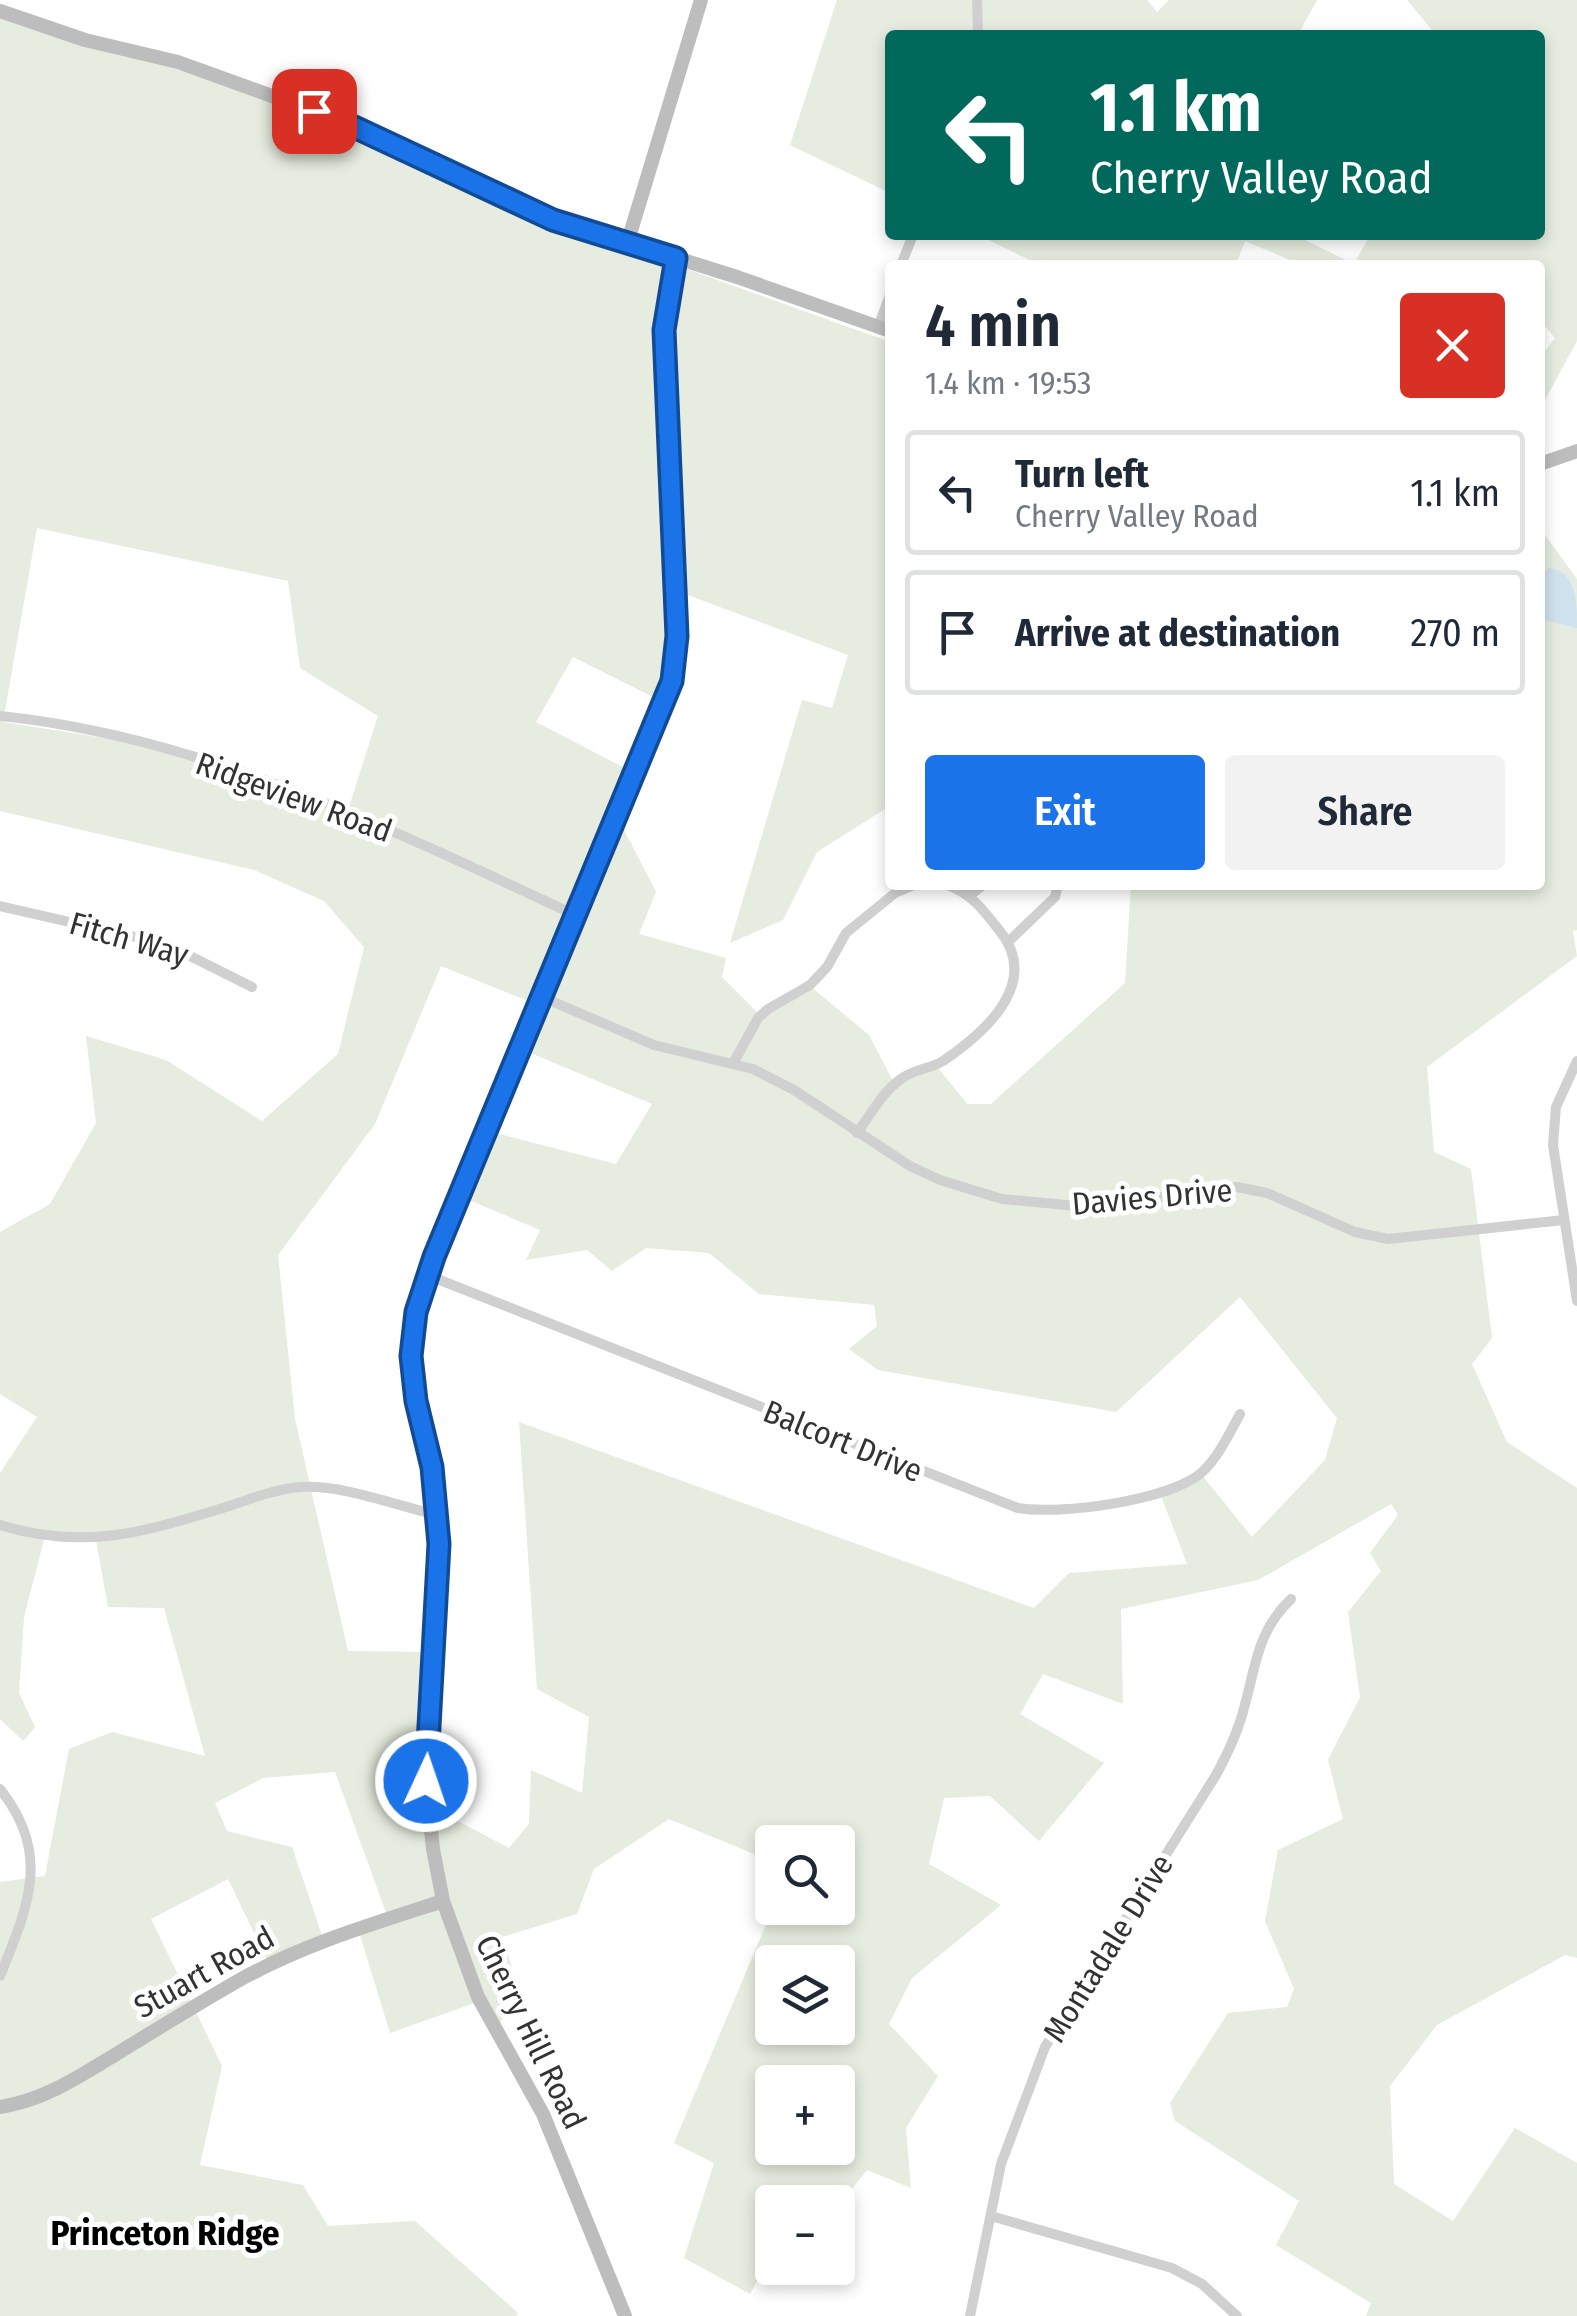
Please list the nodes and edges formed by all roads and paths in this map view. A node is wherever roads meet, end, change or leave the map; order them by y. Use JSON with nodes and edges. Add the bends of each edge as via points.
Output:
{"nodes":[{"id":1,"x":701,"y":0,"type":"edge"},
{"id":2,"x":977,"y":0,"type":"edge"},
{"id":3,"x":0,"y":11,"type":"edge"},
{"id":4,"x":978,"y":30,"type":"edge"},
{"id":5,"x":626,"y":244,"type":"junction"},
{"id":6,"x":676,"y":258,"type":"junction"},
{"id":7,"x":884,"y":329,"type":"edge"},
{"id":8,"x":1577,"y":450,"type":"edge"},
{"id":9,"x":1545,"y":462,"type":"edge"},
{"id":10,"x":0,"y":716,"type":"edge"},
{"id":11,"x":902,"y":890,"type":"edge"},
{"id":12,"x":957,"y":890,"type":"edge"},
{"id":13,"x":977,"y":890,"type":"edge"},
{"id":14,"x":1057,"y":890,"type":"edge"},
{"id":15,"x":969,"y":896,"type":"junction"},
{"id":16,"x":0,"y":906,"type":"edge"},
{"id":17,"x":576,"y":915,"type":"junction"},
{"id":18,"x":1008,"y":942,"type":"junction"},
{"id":19,"x":252,"y":987,"type":"dead end"},
{"id":20,"x":542,"y":997,"type":"junction"},
{"id":21,"x":1577,"y":1061,"type":"edge"},
{"id":22,"x":734,"y":1062,"type":"junction"},
{"id":23,"x":857,"y":1134,"type":"junction"},
{"id":24,"x":1564,"y":1220,"type":"junction"},
{"id":25,"x":427,"y":1276,"type":"junction"},
{"id":26,"x":1577,"y":1302,"type":"edge"},
{"id":27,"x":1240,"y":1414,"type":"dead end"},
{"id":28,"x":437,"y":1515,"type":"junction"},
{"id":29,"x":0,"y":1524,"type":"edge"},
{"id":30,"x":1291,"y":1600,"type":"dead end"},
{"id":31,"x":0,"y":1789,"type":"edge"},
{"id":32,"x":443,"y":1901,"type":"junction"},
{"id":33,"x":0,"y":1976,"type":"edge"},
{"id":34,"x":0,"y":2106,"type":"edge"},
{"id":35,"x":991,"y":2216,"type":"junction"},
{"id":36,"x":625,"y":2316,"type":"edge"},
{"id":37,"x":970,"y":2316,"type":"edge"},
{"id":38,"x":1236,"y":2316,"type":"edge"}],
"edges":[{"from":1,"to":5,"type":"street"},
{"from":2,"to":4,"type":"street"},
{"from":3,"to":5,"type":"street","via":[[178,62],[348,124],[537,213]]},
{"from":5,"to":6,"type":"street"},
{"from":6,"to":7,"type":"street"},
{"from":6,"to":17,"type":"street","name":"Cherry Hill Road","via":[[664,330],[676,660]]},
{"from":8,"to":9,"type":"street"},
{"from":10,"to":17,"type":"street","name":"Ridgeview Road","via":[[104,732],[261,780]]},
{"from":11,"to":22,"type":"street","via":[[846,933],[810,986],[758,1018]]},
{"from":12,"to":15,"type":"street"},
{"from":13,"to":15,"type":"street"},
{"from":14,"to":18,"type":"street"},
{"from":15,"to":18,"type":"street"},
{"from":16,"to":19,"type":"street","name":"Fitch Way","via":[[166,944]]},
{"from":17,"to":20,"type":"street","name":"Cherry Hill Road"},
{"from":18,"to":23,"type":"street","via":[[1014,978],[1001,1012],[943,1061],[902,1077]]},
{"from":20,"to":22,"type":"street","name":"Davies Drive","via":[[647,1042]]},
{"from":20,"to":25,"type":"street","name":"Cherry Hill Road"},
{"from":21,"to":24,"type":"street","via":[[1560,1092],[1553,1127]]},
{"from":22,"to":23,"type":"street","name":"Davies Drive","via":[[794,1090]]},
{"from":23,"to":24,"type":"street","name":"Davies Drive","via":[[940,1180],[1028,1203],[1120,1205],[1238,1187],[1388,1239]]},
{"from":24,"to":26,"type":"street"},
{"from":25,"to":27,"type":"street","name":"Balcort Drive","via":[[1018,1508],[1070,1511],[1188,1482],[1208,1466]]},
{"from":25,"to":28,"type":"street","name":"Cherry Hill Road","via":[[411,1356]]},
{"from":28,"to":29,"type":"street","via":[[312,1487],[116,1537],[50,1536]]},
{"from":28,"to":32,"type":"street","name":"Cherry Hill Road","via":[[426,1781]]},
{"from":30,"to":35,"type":"street","name":"Montadale Drive","via":[[1260,1642],[1238,1730],[1216,1775],[1045,2048],[1007,2143]]},
{"from":31,"to":33,"type":"street","via":[[20,1820],[32,1871],[28,1904]]},
{"from":32,"to":34,"type":"street","name":"Stuart Road","via":[[280,1959],[60,2088]]},
{"from":32,"to":36,"type":"street","name":"Cherry Hill Road","via":[[478,1997],[549,2129]]},
{"from":35,"to":37,"type":"street","name":"Montadale Drive"},
{"from":35,"to":38,"type":"street","via":[[1172,2268],[1202,2284]]}]}
